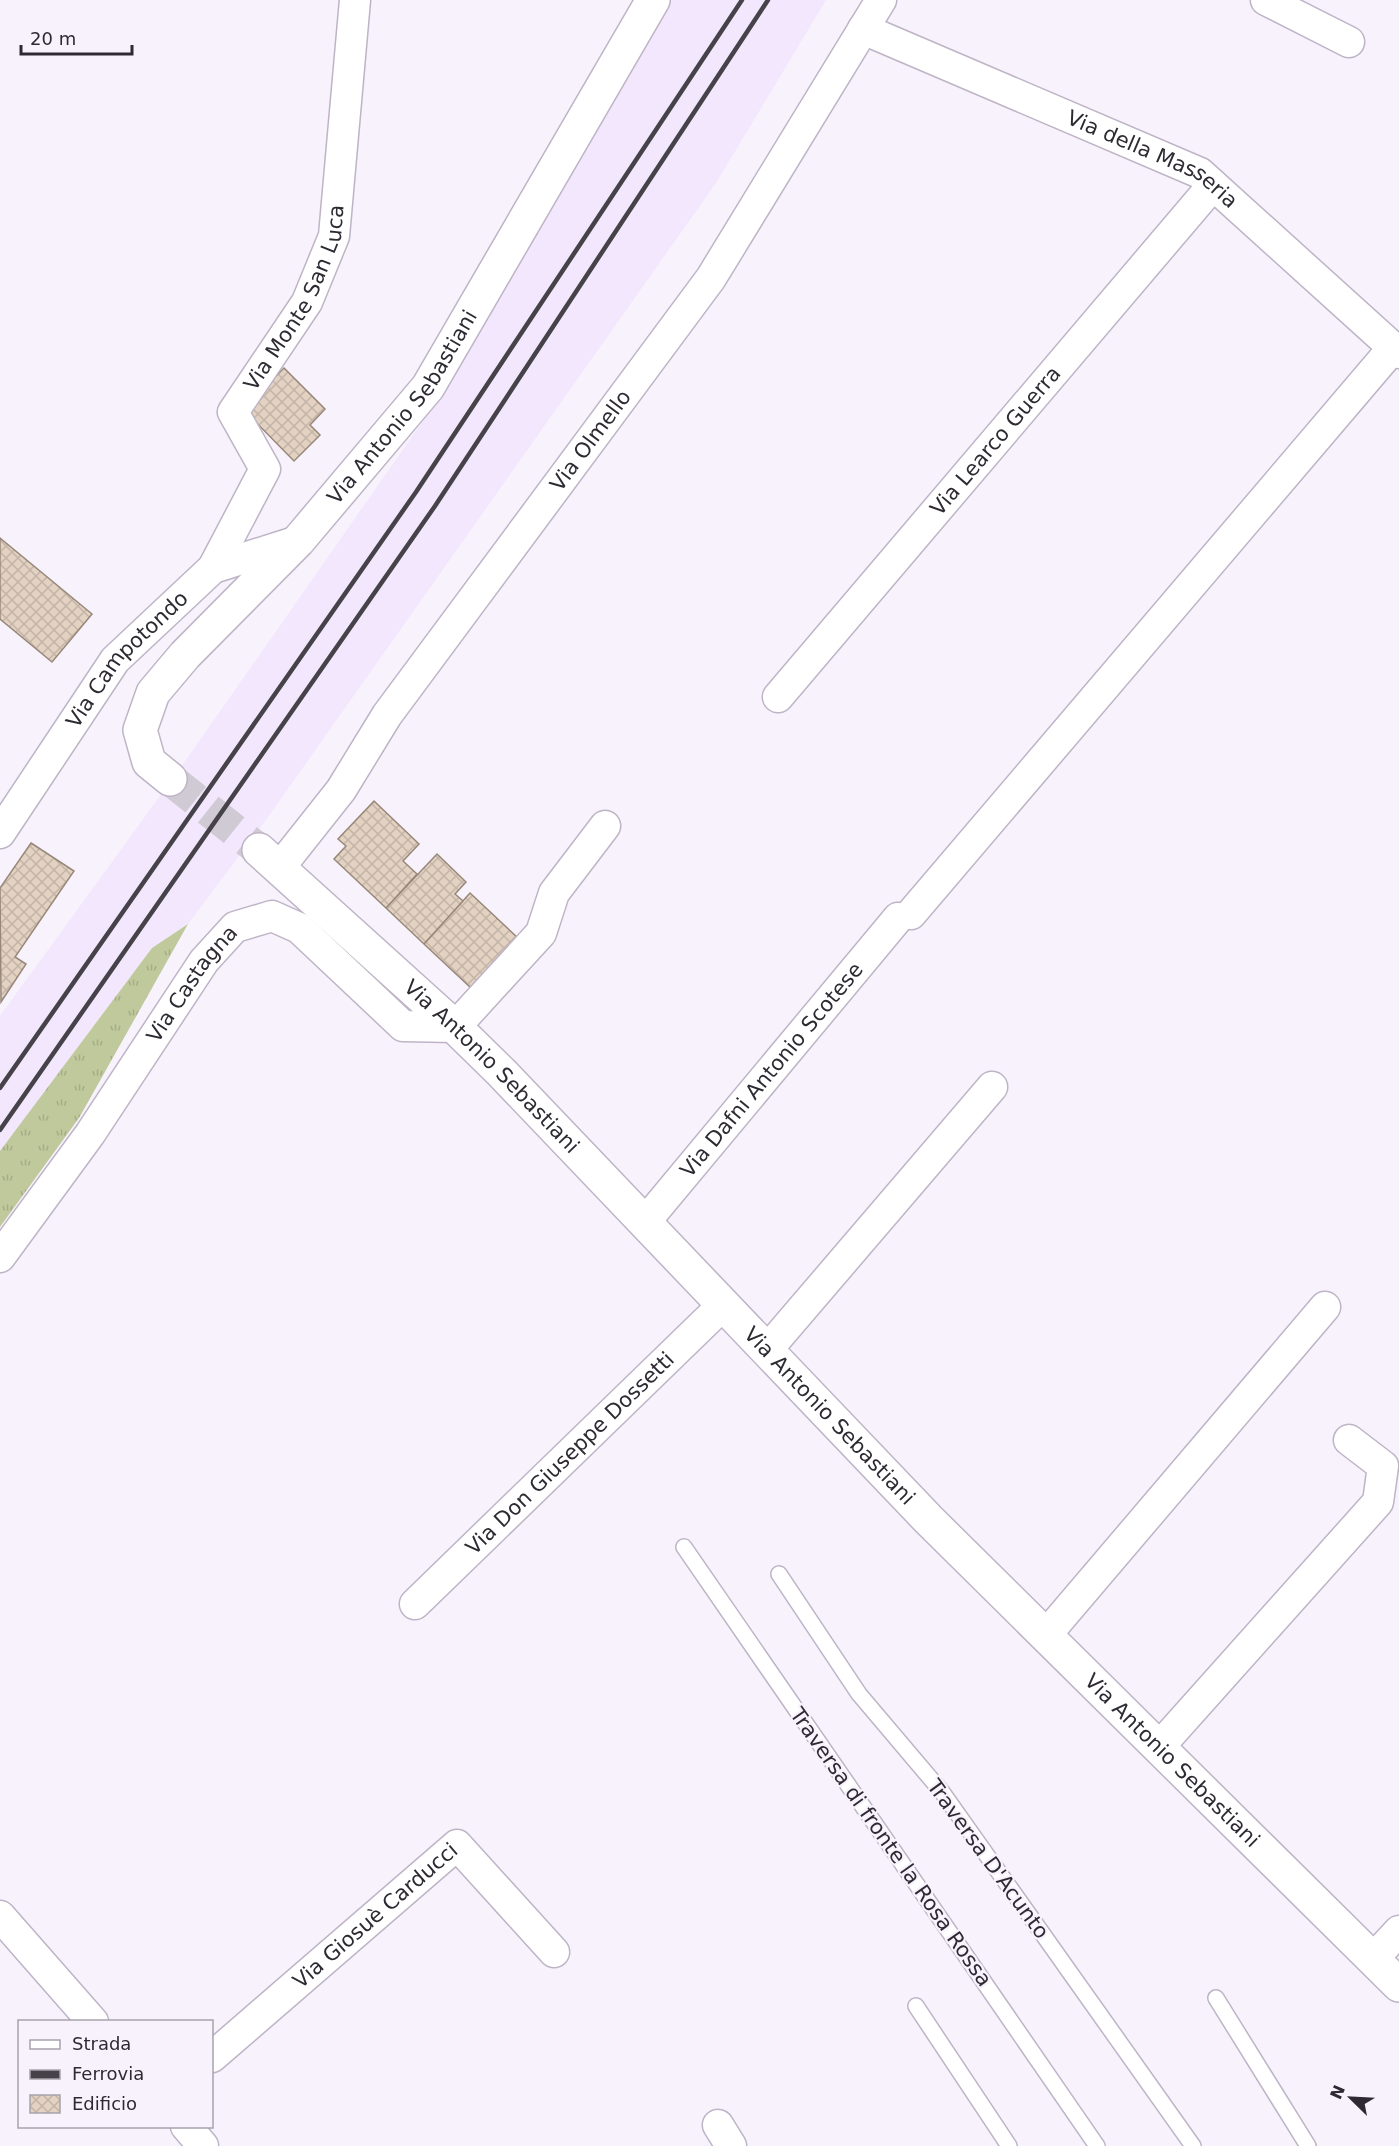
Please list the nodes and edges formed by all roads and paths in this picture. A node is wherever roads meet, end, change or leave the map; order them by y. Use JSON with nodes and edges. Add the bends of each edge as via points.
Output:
{"nodes":[{"id":1,"x":355,"y":0,"type":"edge"},
{"id":2,"x":653,"y":0,"type":"edge"},
{"id":3,"x":881,"y":0,"type":"edge"},
{"id":4,"x":1266,"y":0,"type":"edge"},
{"id":5,"x":863,"y":29,"type":"junction"},
{"id":6,"x":1349,"y":42,"type":"dead end"},
{"id":7,"x":1213,"y":185,"type":"junction"},
{"id":8,"x":1396,"y":350,"type":"edge"},
{"id":9,"x":298,"y":541,"type":"junction"},
{"id":10,"x":213,"y":568,"type":"junction"},
{"id":11,"x":777,"y":697,"type":"dead end"},
{"id":12,"x":170,"y":779,"type":"tunnel mouth"},
{"id":13,"x":605,"y":826,"type":"dead end"},
{"id":14,"x":1,"y":828,"type":"edge"},
{"id":15,"x":269,"y":859,"type":"joint"},
{"id":16,"x":455,"y":1028,"type":"junction"},
{"id":17,"x":992,"y":1087,"type":"dead end"},
{"id":18,"x":645,"y":1222,"type":"junction"},
{"id":19,"x":0,"y":1257,"type":"edge"},
{"id":20,"x":724,"y":1304,"type":"junction"},
{"id":21,"x":1325,"y":1307,"type":"dead end"},
{"id":22,"x":767,"y":1350,"type":"junction"},
{"id":23,"x":1349,"y":1440,"type":"dead end"},
{"id":24,"x":684,"y":1547,"type":"dead end"},
{"id":25,"x":779,"y":1574,"type":"dead end"},
{"id":26,"x":415,"y":1604,"type":"dead end"},
{"id":27,"x":1046,"y":1635,"type":"junction"},
{"id":28,"x":1159,"y":1747,"type":"junction"},
{"id":29,"x":0,"y":1916,"type":"edge"},
{"id":30,"x":1399,"y":1931,"type":"edge"},
{"id":31,"x":554,"y":1952,"type":"dead end"},
{"id":32,"x":1373,"y":1959,"type":"junction"},
{"id":33,"x":1399,"y":1985,"type":"edge"},
{"id":34,"x":1216,"y":1998,"type":"dead end"},
{"id":35,"x":916,"y":2006,"type":"dead end"},
{"id":36,"x":91,"y":2020,"type":"edge"},
{"id":37,"x":213,"y":2056,"type":"edge"},
{"id":38,"x":187,"y":2128,"type":"edge"},
{"id":39,"x":203,"y":2146,"type":"edge"},
{"id":40,"x":1009,"y":2146,"type":"edge"},
{"id":41,"x":1097,"y":2146,"type":"edge"},
{"id":42,"x":1193,"y":2146,"type":"edge"},
{"id":43,"x":1308,"y":2146,"type":"edge"}],
"edges":[{"from":1,"to":10,"type":"street","name":"Via Monte San Luca","via":[[334,236],[307,302],[233,412],[266,469]]},
{"from":2,"to":9,"type":"street","name":"Via Antonio Sebastiani","via":[[428,387]]},
{"from":3,"to":5,"type":"street","name":"Via Olmello"},
{"from":4,"to":6,"type":"street"},
{"from":5,"to":7,"type":"street","name":"Via della Masseria","via":[[1200,173]]},
{"from":5,"to":15,"type":"street","name":"Via Olmello","via":[[711,278],[387,715],[341,790]]},
{"from":7,"to":8,"type":"street","name":"Via della Masseria"},
{"from":7,"to":11,"type":"street","name":"Via Learco Guerra"},
{"from":8,"to":18,"type":"street","name":"Via Dafni Antonio Scotese","via":[[904,916]]},
{"from":9,"to":10,"type":"street","name":"Via Campotondo"},
{"from":9,"to":12,"type":"street","name":"Via Antonio Sebastiani","via":[[185,655],[153,693],[140,730],[149,762]]},
{"from":10,"to":14,"type":"street","name":"Via Campotondo","via":[[115,660]]},
{"from":13,"to":16,"type":"street","via":[[554,893],[542,933]]},
{"from":15,"to":16,"type":"street","name":"Via Antonio Sebastiani"},
{"from":16,"to":18,"type":"street","name":"Via Antonio Sebastiani"},
{"from":16,"to":19,"type":"street","name":"Via Castagna","via":[[403,1026],[299,928],[272,916],[235,927],[204,962],[90,1134]]},
{"from":17,"to":22,"type":"street"},
{"from":18,"to":20,"type":"street","name":"Via Antonio Sebastiani"},
{"from":20,"to":22,"type":"street","name":"Via Antonio Sebastiani"},
{"from":20,"to":26,"type":"street","name":"Via Don Giuseppe Dossetti"},
{"from":21,"to":27,"type":"street"},
{"from":22,"to":27,"type":"street","name":"Via Antonio Sebastiani"},
{"from":23,"to":28,"type":"street","via":[[1383,1466],[1378,1502]]},
{"from":24,"to":41,"type":"lane","name":"Traversa di fronte la Rosa Rossa"},
{"from":25,"to":42,"type":"lane","name":"Traversa D'Acunto","via":[[859,1694],[942,1792]]},
{"from":27,"to":28,"type":"street","name":"Via Antonio Sebastiani"},
{"from":28,"to":32,"type":"street","name":"Via Antonio Sebastiani"},
{"from":29,"to":36,"type":"street"},
{"from":30,"to":32,"type":"street"},
{"from":31,"to":37,"type":"street","name":"Via Giosuè Carducci","via":[[457,1845]]},
{"from":32,"to":33,"type":"street","name":"Via Antonio Sebastiani"},
{"from":34,"to":43,"type":"lane"},
{"from":35,"to":40,"type":"lane"},
{"from":38,"to":39,"type":"street"}]}
